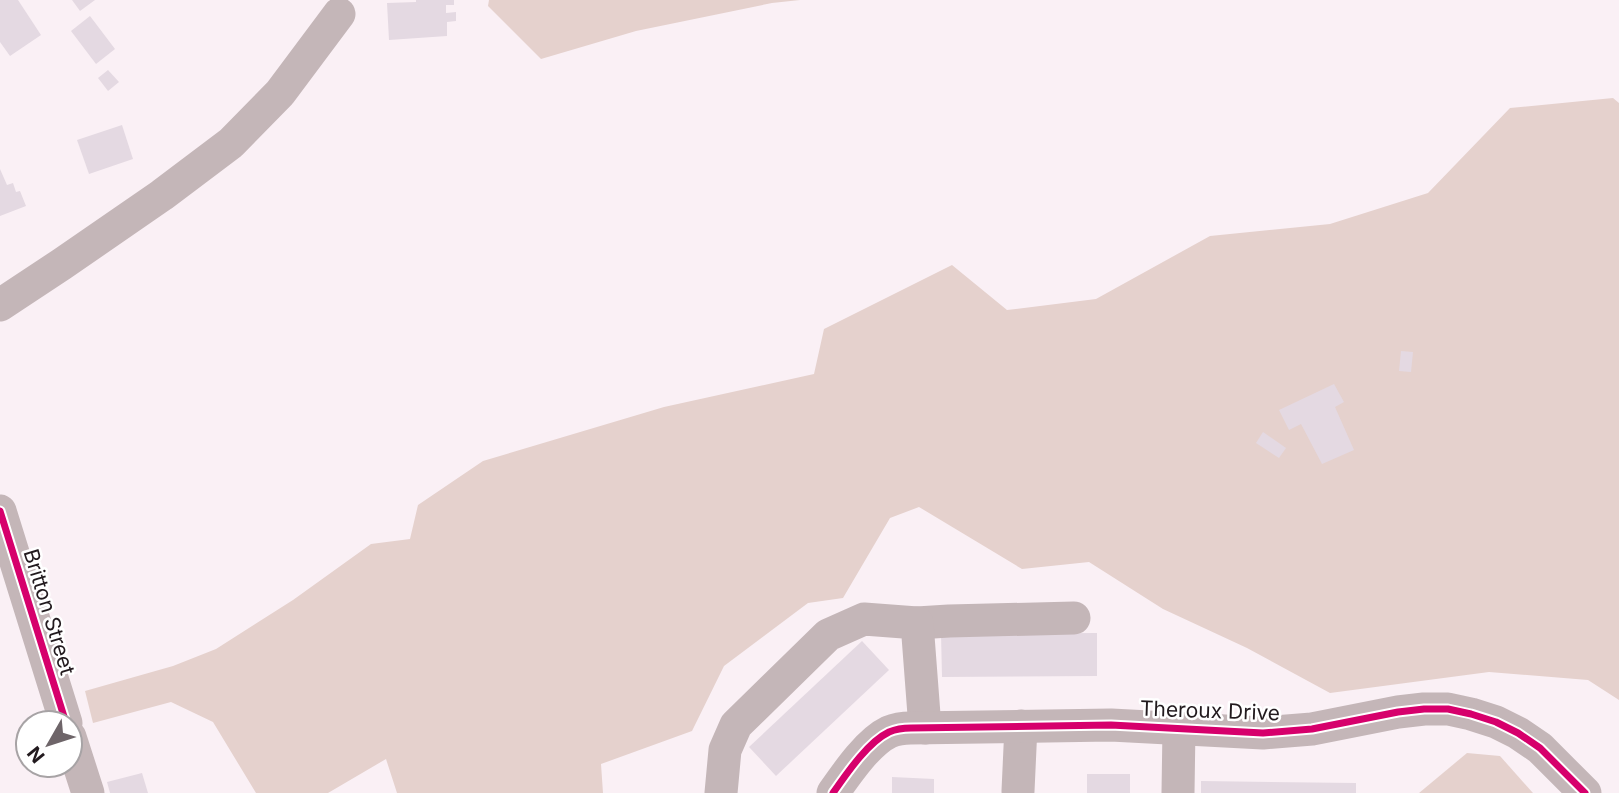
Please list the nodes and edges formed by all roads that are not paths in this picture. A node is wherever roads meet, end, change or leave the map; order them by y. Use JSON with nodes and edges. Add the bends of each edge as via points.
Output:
{"nodes":[{"id":1,"x":339,"y":13,"type":"dead end"},
{"id":2,"x":0,"y":305,"type":"edge"},
{"id":3,"x":0,"y":511,"type":"edge"},
{"id":4,"x":1074,"y":618,"type":"dead end"},
{"id":5,"x":917,"y":623,"type":"junction"},
{"id":6,"x":62,"y":709,"type":"edge"},
{"id":7,"x":1021,"y":726,"type":"junction"},
{"id":8,"x":925,"y":727,"type":"junction"},
{"id":9,"x":1179,"y":729,"type":"junction"},
{"id":10,"x":730,"y":792,"type":"edge"},
{"id":11,"x":1018,"y":792,"type":"edge"},
{"id":12,"x":833,"y":793,"type":"edge"},
{"id":13,"x":1178,"y":793,"type":"edge"},
{"id":14,"x":1585,"y":793,"type":"edge"}],
"edges":[{"from":1,"to":2,"type":"street","via":[[280,93],[231,143]]},
{"from":3,"to":6,"type":"street","name":"Britton Street"},
{"from":4,"to":5,"type":"street"},
{"from":5,"to":8,"type":"street"},
{"from":5,"to":10,"type":"street","via":[[864,619],[828,635],[736,725],[725,750]]},
{"from":7,"to":8,"type":"street","name":"Theroux Drive"},
{"from":7,"to":9,"type":"street","name":"Theroux Drive"},
{"from":7,"to":11,"type":"street"},
{"from":8,"to":12,"type":"street","name":"Theroux Drive","via":[[899,729],[876,741]]},
{"from":9,"to":13,"type":"street"},
{"from":9,"to":14,"type":"street","name":"Theroux Drive","via":[[1263,733],[1448,709],[1518,733]]}]}
